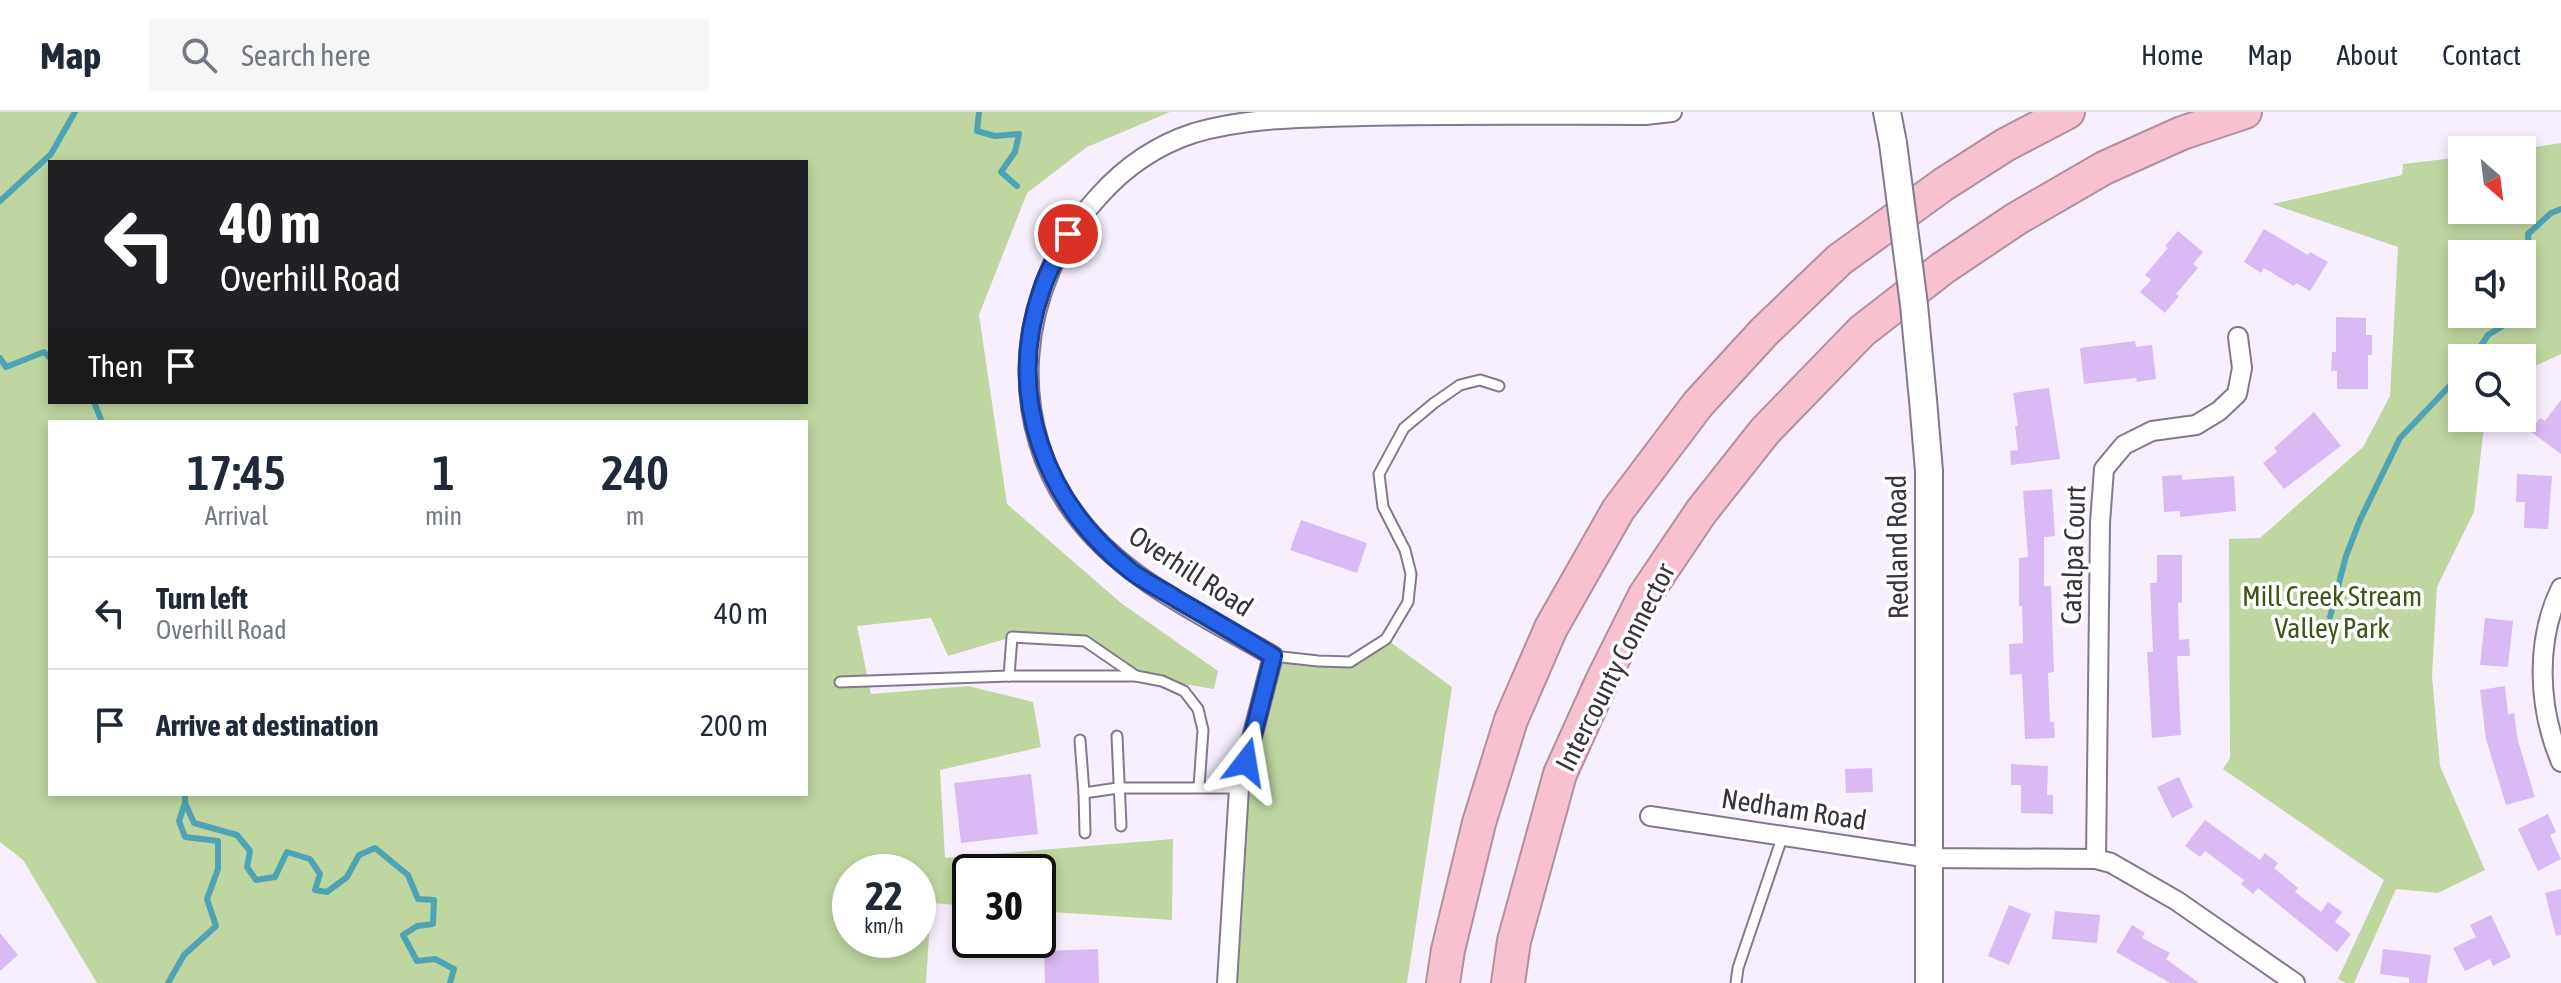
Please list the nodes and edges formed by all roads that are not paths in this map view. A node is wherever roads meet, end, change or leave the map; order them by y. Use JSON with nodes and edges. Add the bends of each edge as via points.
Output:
{"nodes":[{"id":1,"x":1672,"y":112,"type":"edge"},
{"id":2,"x":1887,"y":112,"type":"edge"},
{"id":3,"x":2068,"y":112,"type":"edge"},
{"id":4,"x":2245,"y":112,"type":"edge"},
{"id":5,"x":2238,"y":337,"type":"dead end"},
{"id":6,"x":1499,"y":386,"type":"dead end"},
{"id":7,"x":2561,"y":588,"type":"edge"},
{"id":8,"x":1273,"y":656,"type":"junction"},
{"id":9,"x":1009,"y":676,"type":"junction"},
{"id":10,"x":1136,"y":676,"type":"junction"},
{"id":11,"x":840,"y":682,"type":"dead end"},
{"id":12,"x":1117,"y":736,"type":"dead end"},
{"id":13,"x":1080,"y":740,"type":"dead end"},
{"id":14,"x":2561,"y":762,"type":"edge"},
{"id":15,"x":1199,"y":787,"type":"junction"},
{"id":16,"x":1118,"y":788,"type":"junction"},
{"id":17,"x":1239,"y":788,"type":"junction"},
{"id":18,"x":1084,"y":793,"type":"junction"},
{"id":19,"x":1650,"y":816,"type":"dead end"},
{"id":20,"x":1121,"y":826,"type":"dead end"},
{"id":21,"x":1085,"y":833,"type":"dead end"},
{"id":22,"x":1783,"y":835,"type":"junction"},
{"id":23,"x":1930,"y":858,"type":"junction"},
{"id":24,"x":2096,"y":859,"type":"junction"},
{"id":25,"x":1227,"y":983,"type":"edge"},
{"id":26,"x":1443,"y":983,"type":"edge"},
{"id":27,"x":1508,"y":983,"type":"edge"},
{"id":28,"x":1736,"y":983,"type":"edge"},
{"id":29,"x":1929,"y":983,"type":"edge"},
{"id":30,"x":2295,"y":983,"type":"edge"}],
"edges":[{"from":1,"to":8,"type":"street","name":"Overhill Road","via":[[1276,119],[1216,127],[1158,149],[1133,165],[1068,234],[1042,288],[1029,343],[1031,406],[1052,477],[1080,521],[1134,573]]},
{"from":2,"to":23,"type":"main road","name":"Redland Road","bridge":true,"via":[[1914,305],[1929,471]]},
{"from":3,"to":26,"type":"highway","via":[[1944,184],[1839,260],[1698,404],[1618,510],[1551,628],[1511,720],[1479,823]]},
{"from":4,"to":27,"type":"highway","name":"Intercounty Connector","via":[[2104,168],[2016,219],[1862,331],[1765,431],[1645,595],[1602,681],[1560,774],[1514,941]]},
{"from":5,"to":24,"type":"street","name":"Catalpa Court","via":[[2242,368],[2237,394],[2196,425],[2152,431],[2124,445],[2104,469]]},
{"from":6,"to":8,"type":"lane","via":[[1480,380],[1460,385],[1434,403],[1404,428],[1379,474],[1383,507],[1411,574],[1408,602],[1386,639],[1350,662]]},
{"from":7,"to":14,"type":"street","via":[[2543,648],[2543,689]]},
{"from":8,"to":17,"type":"street"},
{"from":9,"to":10,"type":"lane"},
{"from":9,"to":10,"type":"lane","via":[[1012,637],[1085,641]]},
{"from":9,"to":11,"type":"lane"},
{"from":10,"to":15,"type":"lane","via":[[1184,691],[1198,709],[1203,730]]},
{"from":12,"to":16,"type":"lane"},
{"from":13,"to":18,"type":"lane"},
{"from":15,"to":16,"type":"lane"},
{"from":15,"to":17,"type":"lane"},
{"from":16,"to":18,"type":"lane"},
{"from":16,"to":20,"type":"lane"},
{"from":17,"to":25,"type":"street"},
{"from":18,"to":21,"type":"lane"},
{"from":19,"to":22,"type":"street","name":"Nedham Road"},
{"from":22,"to":23,"type":"street","name":"Nedham Road"},
{"from":22,"to":28,"type":"lane"},
{"from":23,"to":24,"type":"street","name":"Nedham Road"},
{"from":23,"to":29,"type":"main road","name":"Redland Road"},
{"from":24,"to":30,"type":"street","via":[[2177,901]]}]}
